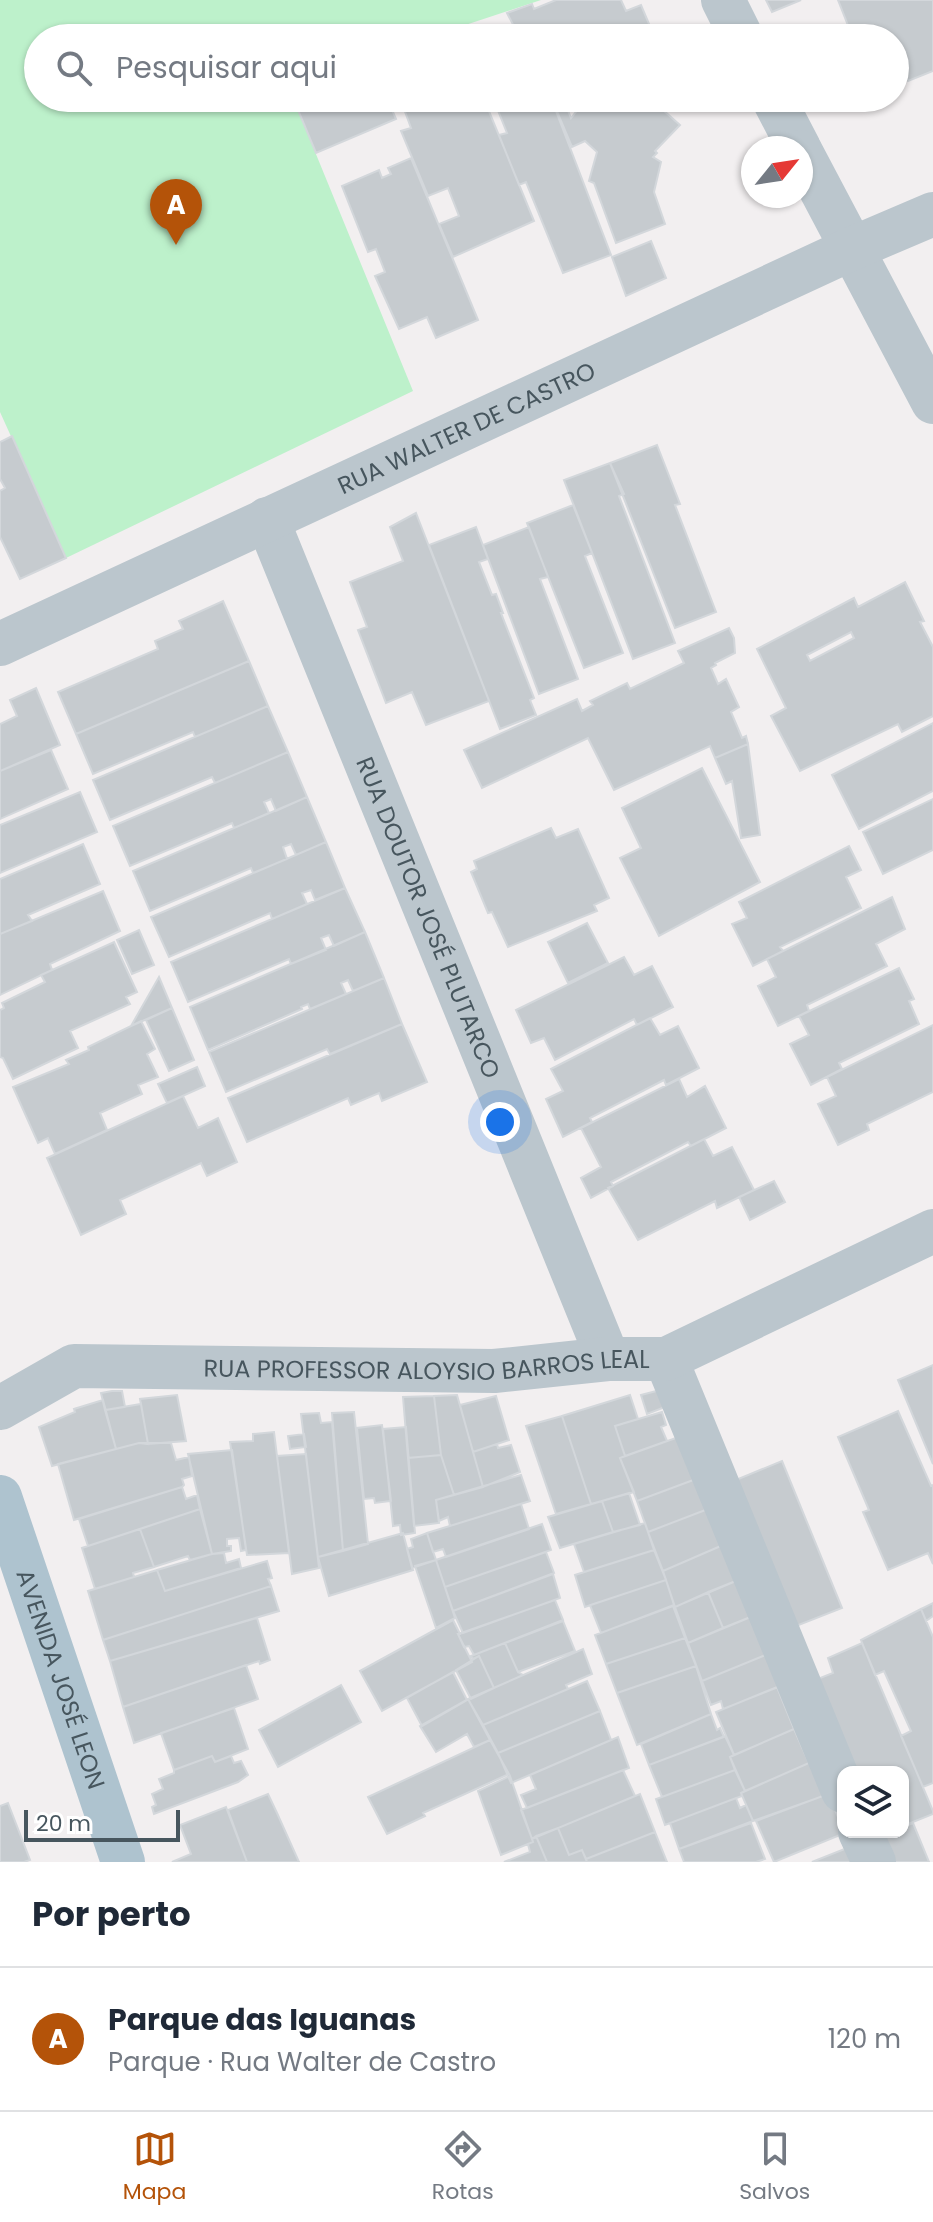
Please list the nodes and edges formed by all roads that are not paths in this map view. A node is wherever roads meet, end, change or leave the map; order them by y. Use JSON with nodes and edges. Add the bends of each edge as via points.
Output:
{"nodes":[{"id":1,"x":723,"y":0,"type":"edge"},
{"id":2,"x":735,"y":24,"type":"edge"},
{"id":3,"x":780,"y":112,"type":"edge"},
{"id":4,"x":793,"y":136,"type":"edge"},
{"id":5,"x":813,"y":175,"type":"edge"},
{"id":6,"x":933,"y":214,"type":"edge"},
{"id":7,"x":851,"y":249,"type":"junction"},
{"id":8,"x":933,"y":402,"type":"edge"},
{"id":9,"x":267,"y":519,"type":"junction"},
{"id":10,"x":0,"y":644,"type":"edge"},
{"id":11,"x":933,"y":1231,"type":"edge"},
{"id":12,"x":608,"y":1359,"type":"junction"},
{"id":13,"x":666,"y":1359,"type":"junction"},
{"id":14,"x":0,"y":1408,"type":"edge"},
{"id":15,"x":0,"y":1497,"type":"edge"},
{"id":16,"x":837,"y":1776,"type":"edge"},
{"id":17,"x":863,"y":1838,"type":"edge"},
{"id":18,"x":123,"y":1862,"type":"edge"},
{"id":19,"x":874,"y":1862,"type":"edge"}],
"edges":[{"from":1,"to":2,"type":"street"},
{"from":3,"to":4,"type":"street"},
{"from":5,"to":7,"type":"street"},
{"from":6,"to":7,"type":"street","name":"RUA WALTER DE CASTRO"},
{"from":7,"to":8,"type":"street"},
{"from":7,"to":9,"type":"street","name":"RUA WALTER DE CASTRO"},
{"from":9,"to":10,"type":"street","name":"RUA WALTER DE CASTRO"},
{"from":9,"to":12,"type":"street","name":"RUA DOUTOR JOSÉ PLUTARCO"},
{"from":11,"to":13,"type":"street","name":"RUA PROFESSOR ALOYSIO BARROS LEAL"},
{"from":12,"to":13,"type":"street","name":"RUA PROFESSOR ALOYSIO BARROS LEAL"},
{"from":12,"to":14,"type":"street","name":"RUA PROFESSOR ALOYSIO BARROS LEAL","via":[[494,1371],[74,1366]]},
{"from":13,"to":16,"type":"street"},
{"from":15,"to":18,"type":"main road","name":"AVENIDA JOSÉ LEON"},
{"from":17,"to":19,"type":"street"}]}
